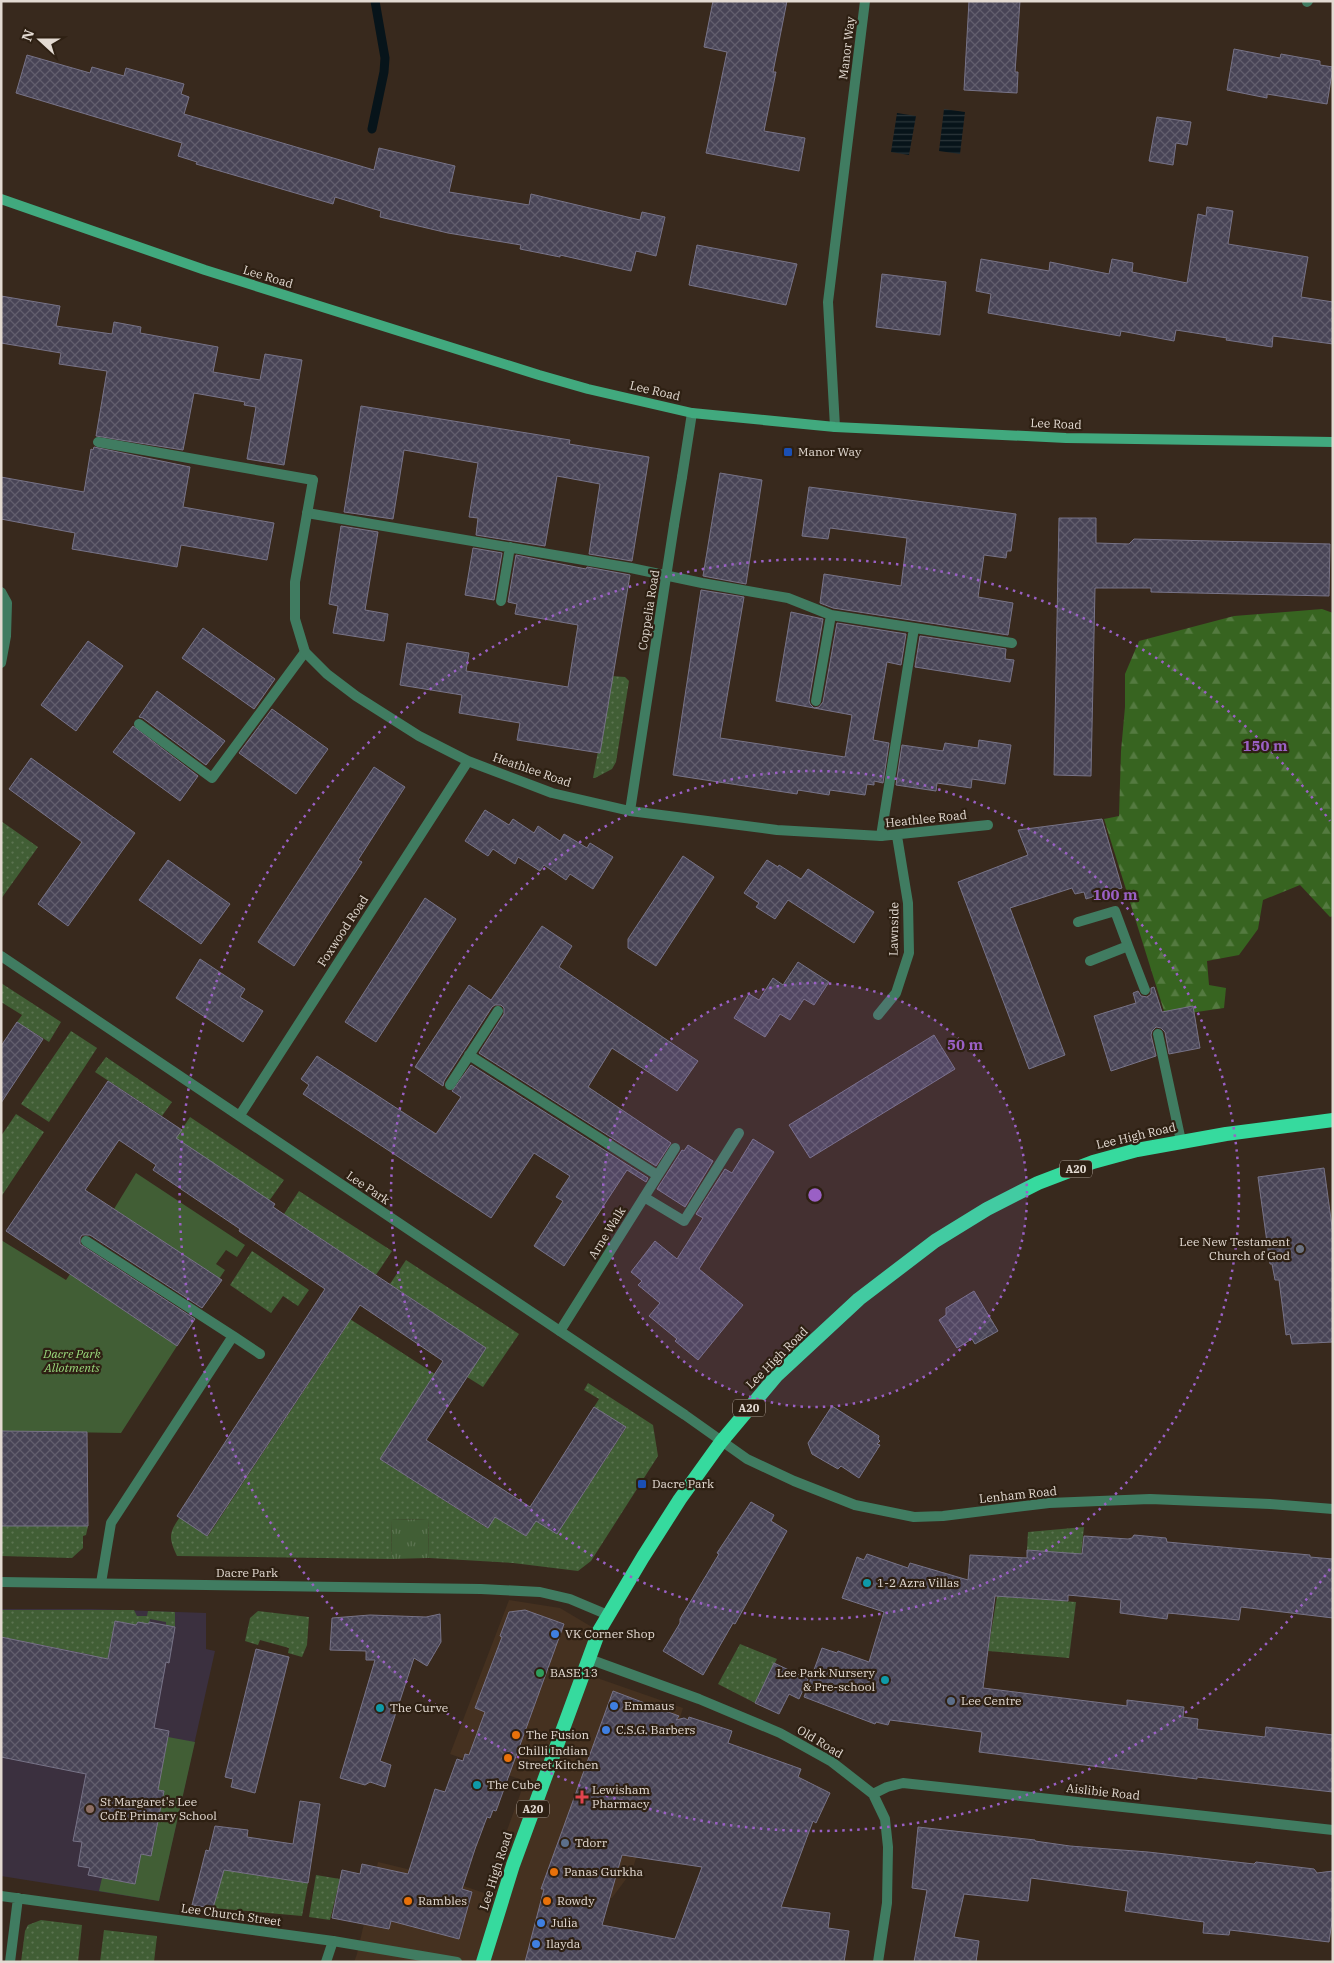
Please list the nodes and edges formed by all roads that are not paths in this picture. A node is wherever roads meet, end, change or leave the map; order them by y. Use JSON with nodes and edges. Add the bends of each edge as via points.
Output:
{"nodes":[{"id":1,"x":865,"y":1,"type":"edge"},
{"id":2,"x":1,"y":199,"type":"edge"},
{"id":3,"x":692,"y":413,"type":"junction"},
{"id":4,"x":835,"y":427,"type":"junction"},
{"id":5,"x":98,"y":442,"type":"dead end"},
{"id":6,"x":1333,"y":442,"type":"edge"},
{"id":7,"x":307,"y":512,"type":"junction"},
{"id":8,"x":510,"y":547,"type":"junction"},
{"id":9,"x":667,"y":575,"type":"junction"},
{"id":10,"x":1,"y":592,"type":"edge"},
{"id":11,"x":501,"y":601,"type":"dead end"},
{"id":12,"x":831,"y":615,"type":"junction"},
{"id":13,"x":914,"y":628,"type":"junction"},
{"id":14,"x":1012,"y":643,"type":"dead end"},
{"id":15,"x":305,"y":652,"type":"junction"},
{"id":16,"x":1,"y":664,"type":"edge"},
{"id":17,"x":816,"y":701,"type":"dead end"},
{"id":18,"x":139,"y":724,"type":"dead end"},
{"id":19,"x":468,"y":761,"type":"junction"},
{"id":20,"x":630,"y":811,"type":"junction"},
{"id":21,"x":988,"y":825,"type":"dead end"},
{"id":22,"x":881,"y":836,"type":"junction"},
{"id":23,"x":896,"y":836,"type":"junction"},
{"id":24,"x":1078,"y":922,"type":"dead end"},
{"id":25,"x":1128,"y":946,"type":"junction"},
{"id":26,"x":1,"y":956,"type":"edge"},
{"id":27,"x":1090,"y":961,"type":"dead end"},
{"id":28,"x":1145,"y":990,"type":"dead end"},
{"id":29,"x":498,"y":1011,"type":"dead end"},
{"id":30,"x":878,"y":1015,"type":"dead end"},
{"id":31,"x":1158,"y":1034,"type":"dead end"},
{"id":32,"x":469,"y":1055,"type":"junction"},
{"id":33,"x":450,"y":1085,"type":"dead end"},
{"id":34,"x":240,"y":1115,"type":"junction"},
{"id":35,"x":1333,"y":1120,"type":"edge"},
{"id":36,"x":739,"y":1133,"type":"dead end"},
{"id":37,"x":1181,"y":1141,"type":"junction"},
{"id":38,"x":675,"y":1148,"type":"dead end"},
{"id":39,"x":657,"y":1176,"type":"junction"},
{"id":40,"x":644,"y":1197,"type":"junction"},
{"id":41,"x":86,"y":1240,"type":"dead end"},
{"id":42,"x":560,"y":1331,"type":"junction"},
{"id":43,"x":233,"y":1336,"type":"junction"},
{"id":44,"x":260,"y":1354,"type":"dead end"},
{"id":45,"x":721,"y":1442,"type":"junction"},
{"id":46,"x":1333,"y":1508,"type":"edge"},
{"id":47,"x":1,"y":1582,"type":"edge"},
{"id":48,"x":102,"y":1583,"type":"junction"},
{"id":49,"x":608,"y":1615,"type":"junction"},
{"id":50,"x":589,"y":1659,"type":"junction"},
{"id":51,"x":873,"y":1794,"type":"junction"},
{"id":52,"x":1333,"y":1830,"type":"edge"},
{"id":53,"x":1,"y":1896,"type":"edge"},
{"id":54,"x":18,"y":1898,"type":"junction"},
{"id":55,"x":333,"y":1941,"type":"junction"},
{"id":56,"x":10,"y":1962,"type":"edge"},
{"id":57,"x":326,"y":1962,"type":"edge"},
{"id":58,"x":458,"y":1962,"type":"edge"},
{"id":59,"x":483,"y":1962,"type":"edge"},
{"id":60,"x":878,"y":1962,"type":"edge"}],
"edges":[{"from":1,"to":4,"type":"street","name":"Manor Way","via":[[828,302]]},
{"from":2,"to":3,"type":"main road","name":"Lee Road","via":[[205,270],[529,372]]},
{"from":3,"to":4,"type":"main road","name":"Lee Road"},
{"from":3,"to":9,"type":"street","name":"Coppelia Road"},
{"from":4,"to":6,"type":"main road","name":"Lee Road","via":[[1066,438]]},
{"from":5,"to":7,"type":"street","name":"Heathlee Road","via":[[313,480]]},
{"from":7,"to":8,"type":"street"},
{"from":7,"to":15,"type":"street","name":"Heathlee Road","via":[[295,582],[295,618]]},
{"from":8,"to":9,"type":"street"},
{"from":8,"to":11,"type":"street"},
{"from":9,"to":12,"type":"street","via":[[788,598]]},
{"from":9,"to":20,"type":"street","name":"Coppelia Road"},
{"from":10,"to":16,"type":"street","via":[[7,603]]},
{"from":12,"to":13,"type":"street"},
{"from":12,"to":17,"type":"street"},
{"from":13,"to":14,"type":"street"},
{"from":13,"to":22,"type":"street"},
{"from":15,"to":18,"type":"street","via":[[212,778]]},
{"from":15,"to":19,"type":"street","name":"Heathlee Road","via":[[356,696],[419,736]]},
{"from":19,"to":20,"type":"street","name":"Heathlee Road","via":[[552,792]]},
{"from":19,"to":34,"type":"street","name":"Foxwood Road"},
{"from":20,"to":22,"type":"street","name":"Heathlee Road","via":[[777,830]]},
{"from":21,"to":23,"type":"street","name":"Heathlee Road"},
{"from":22,"to":23,"type":"street","name":"Heathlee Road"},
{"from":23,"to":30,"type":"street","name":"Lawnside","via":[[908,904],[909,953],[896,993]]},
{"from":24,"to":25,"type":"street","via":[[1116,910]]},
{"from":25,"to":27,"type":"street"},
{"from":25,"to":28,"type":"street"},
{"from":26,"to":34,"type":"street","name":"Lee Park"},
{"from":29,"to":32,"type":"street"},
{"from":31,"to":37,"type":"street"},
{"from":32,"to":33,"type":"street"},
{"from":32,"to":39,"type":"street"},
{"from":34,"to":42,"type":"street","name":"Lee Park"},
{"from":35,"to":37,"type":"highway","name":"Lee High Road","number":"A20"},
{"from":36,"to":40,"type":"street","via":[[684,1222]]},
{"from":37,"to":45,"type":"highway","name":"Lee High Road","number":"A20","via":[[1093,1162],[1038,1183],[935,1241],[859,1299],[784,1369]]},
{"from":38,"to":39,"type":"street","name":"Arne Walk"},
{"from":39,"to":40,"type":"street","name":"Arne Walk"},
{"from":40,"to":42,"type":"street","name":"Arne Walk"},
{"from":41,"to":43,"type":"street"},
{"from":42,"to":45,"type":"street","name":"Lee Park"},
{"from":43,"to":44,"type":"street"},
{"from":43,"to":48,"type":"street","via":[[111,1523]]},
{"from":45,"to":46,"type":"street","name":"Lenham Road","via":[[747,1459],[824,1494],[855,1505],[914,1517],[1048,1504],[1150,1499]]},
{"from":45,"to":49,"type":"highway","name":"Lee High Road","number":"A20","via":[[648,1548]]},
{"from":47,"to":48,"type":"street","name":"Dacre Park"},
{"from":48,"to":49,"type":"street","name":"Dacre Park","via":[[540,1592],[570,1599]]},
{"from":49,"to":50,"type":"highway","name":"Lee High Road","number":"A20"},
{"from":50,"to":51,"type":"street","name":"Old Road","via":[[780,1733],[832,1762]]},
{"from":50,"to":59,"type":"highway","name":"Lee High Road","number":"A20","via":[[513,1865]]},
{"from":51,"to":52,"type":"street","name":"Aislibie Road","via":[[903,1782]]},
{"from":51,"to":60,"type":"street","name":"Old Road","via":[[885,1819],[888,1846],[887,1903]]},
{"from":53,"to":54,"type":"street","name":"Lee Church Street"},
{"from":54,"to":55,"type":"street","name":"Lee Church Street"},
{"from":54,"to":56,"type":"street"},
{"from":55,"to":57,"type":"street"},
{"from":55,"to":58,"type":"street","name":"Lee Church Street"}]}
